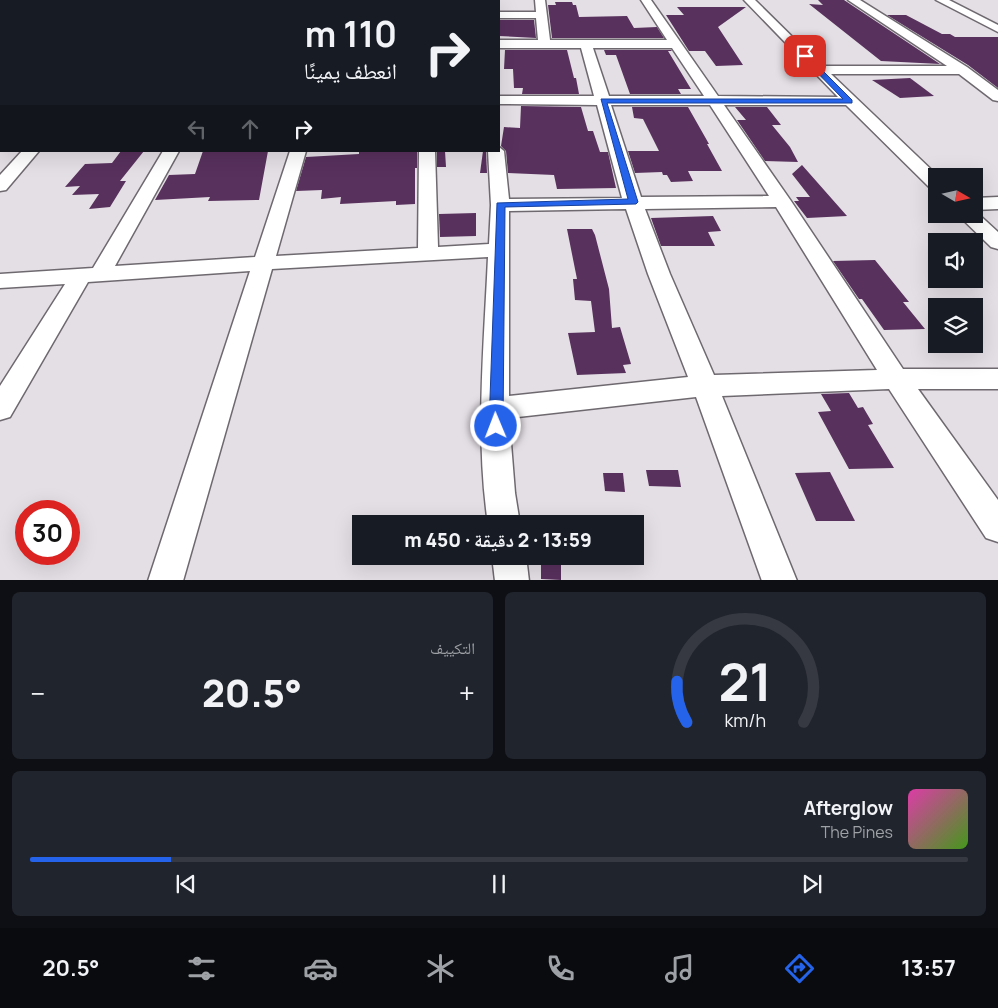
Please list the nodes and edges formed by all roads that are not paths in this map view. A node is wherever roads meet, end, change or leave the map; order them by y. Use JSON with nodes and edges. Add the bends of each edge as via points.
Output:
{"nodes":[{"id":1,"x":540,"y":0,"type":"edge"},
{"id":2,"x":646,"y":0,"type":"edge"},
{"id":3,"x":749,"y":0,"type":"edge"},
{"id":4,"x":853,"y":0,"type":"edge"},
{"id":5,"x":941,"y":0,"type":"edge"},
{"id":6,"x":500,"y":15,"type":"edge"},
{"id":7,"x":542,"y":15,"type":"junction"},
{"id":8,"x":981,"y":20,"type":"junction"},
{"id":9,"x":998,"y":20,"type":"edge"},
{"id":10,"x":998,"y":29,"type":"edge"},
{"id":11,"x":500,"y":44,"type":"edge"},
{"id":12,"x":544,"y":44,"type":"junction"},
{"id":13,"x":586,"y":44,"type":"junction"},
{"id":14,"x":677,"y":44,"type":"junction"},
{"id":15,"x":819,"y":70,"type":"junction"},
{"id":16,"x":962,"y":70,"type":"junction"},
{"id":17,"x":998,"y":97,"type":"edge"},
{"id":18,"x":603,"y":101,"type":"junction"},
{"id":19,"x":715,"y":101,"type":"junction"},
{"id":20,"x":850,"y":101,"type":"junction"},
{"id":21,"x":500,"y":106,"type":"edge"},
{"id":22,"x":30,"y":152,"type":"edge"},
{"id":23,"x":170,"y":152,"type":"edge"},
{"id":24,"x":298,"y":152,"type":"edge"},
{"id":25,"x":427,"y":152,"type":"edge"},
{"id":26,"x":496,"y":152,"type":"edge"},
{"id":27,"x":928,"y":176,"type":"edge"},
{"id":28,"x":0,"y":186,"type":"edge"},
{"id":29,"x":782,"y":201,"type":"junction"},
{"id":30,"x":633,"y":202,"type":"junction"},
{"id":31,"x":998,"y":203,"type":"edge"},
{"id":32,"x":983,"y":204,"type":"edge"},
{"id":33,"x":500,"y":205,"type":"junction"},
{"id":34,"x":977,"y":223,"type":"edge"},
{"id":35,"x":998,"y":243,"type":"edge"},
{"id":36,"x":499,"y":250,"type":"junction"},
{"id":37,"x":428,"y":252,"type":"junction"},
{"id":38,"x":264,"y":263,"type":"junction"},
{"id":39,"x":90,"y":275,"type":"junction"},
{"id":40,"x":0,"y":281,"type":"edge"},
{"id":41,"x":998,"y":378,"type":"edge"},
{"id":42,"x":896,"y":379,"type":"junction"},
{"id":43,"x":705,"y":386,"type":"junction"},
{"id":44,"x":0,"y":409,"type":"edge"},
{"id":45,"x":495,"y":409,"type":"junction"},
{"id":46,"x":503,"y":515,"type":"edge"},
{"id":47,"x":998,"y":527,"type":"edge"},
{"id":48,"x":510,"y":565,"type":"edge"},
{"id":49,"x":164,"y":580,"type":"edge"},
{"id":50,"x":512,"y":580,"type":"edge"},
{"id":51,"x":780,"y":580,"type":"edge"}],
"edges":[{"from":1,"to":7,"type":"street"},
{"from":2,"to":14,"type":"street"},
{"from":3,"to":15,"type":"street"},
{"from":4,"to":16,"type":"street"},
{"from":5,"to":8,"type":"street"},
{"from":6,"to":7,"type":"street"},
{"from":7,"to":12,"type":"street"},
{"from":8,"to":9,"type":"street"},
{"from":8,"to":10,"type":"street"},
{"from":11,"to":12,"type":"street"},
{"from":12,"to":13,"type":"street"},
{"from":13,"to":14,"type":"street"},
{"from":13,"to":18,"type":"street"},
{"from":14,"to":19,"type":"street"},
{"from":15,"to":16,"type":"street"},
{"from":15,"to":20,"type":"street"},
{"from":16,"to":17,"type":"street"},
{"from":18,"to":19,"type":"street"},
{"from":18,"to":21,"type":"street"},
{"from":18,"to":30,"type":"street"},
{"from":19,"to":20,"type":"street"},
{"from":19,"to":29,"type":"street"},
{"from":20,"to":27,"type":"street"},
{"from":22,"to":28,"type":"street"},
{"from":23,"to":39,"type":"street"},
{"from":24,"to":38,"type":"street"},
{"from":25,"to":37,"type":"street"},
{"from":26,"to":33,"type":"street"},
{"from":29,"to":30,"type":"street"},
{"from":29,"to":42,"type":"street"},
{"from":30,"to":33,"type":"street"},
{"from":30,"to":43,"type":"street"},
{"from":31,"to":32,"type":"street"},
{"from":33,"to":36,"type":"street"},
{"from":34,"to":35,"type":"street"},
{"from":36,"to":37,"type":"street"},
{"from":36,"to":45,"type":"street"},
{"from":37,"to":38,"type":"street"},
{"from":38,"to":39,"type":"street"},
{"from":38,"to":49,"type":"street"},
{"from":39,"to":40,"type":"street"},
{"from":39,"to":44,"type":"street"},
{"from":41,"to":42,"type":"street"},
{"from":42,"to":43,"type":"street"},
{"from":42,"to":47,"type":"street"},
{"from":43,"to":45,"type":"street"},
{"from":43,"to":51,"type":"street"},
{"from":45,"to":46,"type":"street"},
{"from":48,"to":50,"type":"street"}]}
